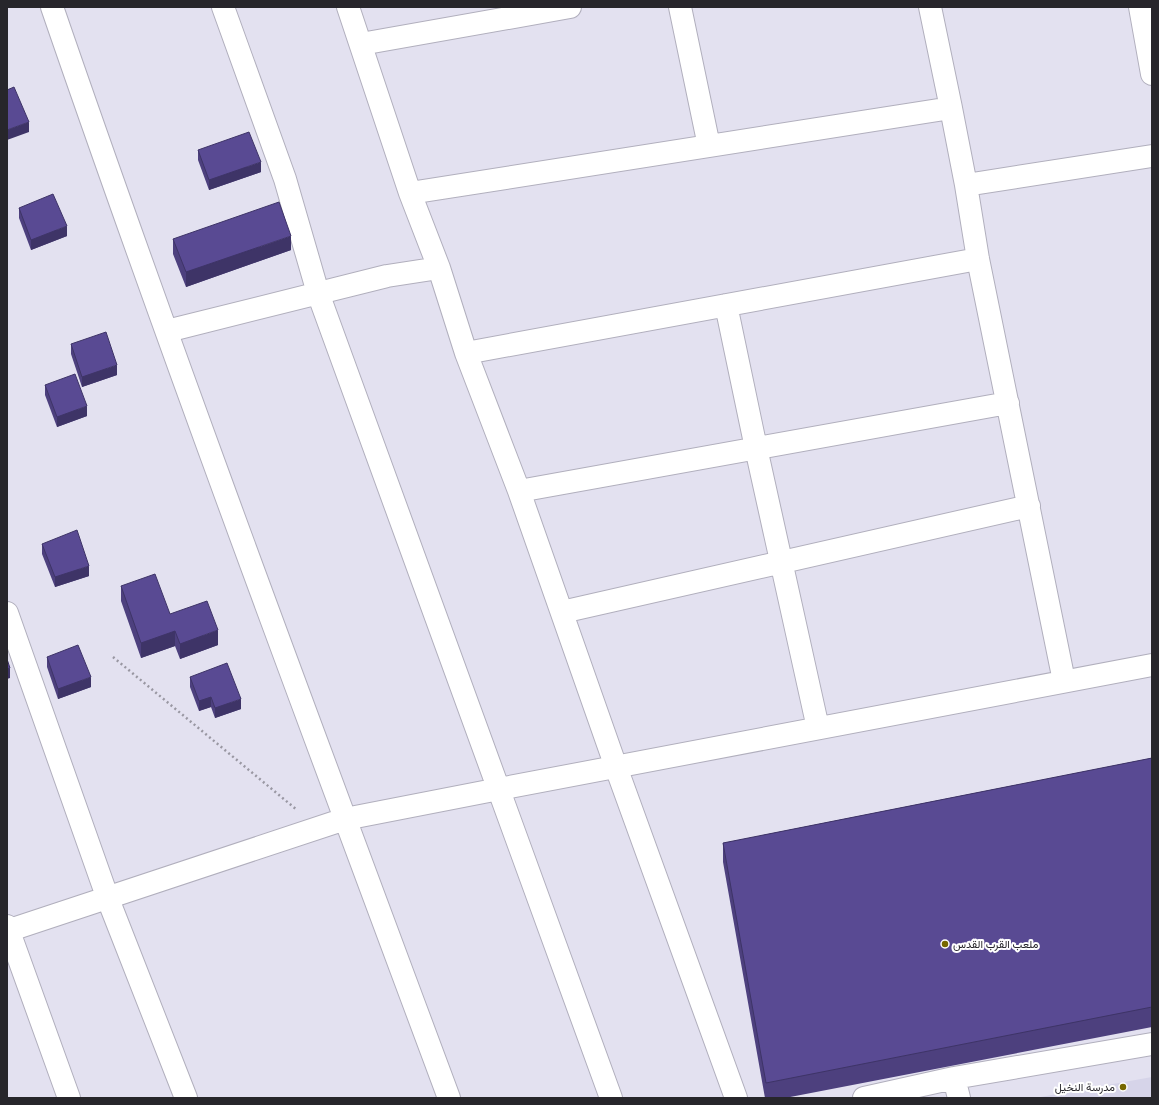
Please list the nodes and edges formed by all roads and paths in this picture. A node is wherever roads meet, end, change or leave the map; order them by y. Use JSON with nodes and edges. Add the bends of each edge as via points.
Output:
{"nodes":[{"id":1,"x":52,"y":7,"type":"edge"},
{"id":2,"x":223,"y":7,"type":"edge"},
{"id":3,"x":348,"y":7,"type":"edge"},
{"id":4,"x":570,"y":7,"type":"edge"},
{"id":5,"x":680,"y":7,"type":"edge"},
{"id":6,"x":930,"y":7,"type":"edge"},
{"id":7,"x":1140,"y":7,"type":"edge"},
{"id":8,"x":361,"y":44,"type":"junction"},
{"id":9,"x":1152,"y":74,"type":"edge"},
{"id":10,"x":951,"y":108,"type":"junction"},
{"id":11,"x":709,"y":146,"type":"junction"},
{"id":12,"x":1152,"y":156,"type":"edge"},
{"id":13,"x":966,"y":185,"type":"junction"},
{"id":14,"x":410,"y":193,"type":"junction"},
{"id":15,"x":978,"y":259,"type":"junction"},
{"id":16,"x":439,"y":268,"type":"junction"},
{"id":17,"x":318,"y":293,"type":"junction"},
{"id":18,"x":726,"y":305,"type":"junction"},
{"id":19,"x":166,"y":331,"type":"junction"},
{"id":20,"x":466,"y":353,"type":"junction"},
{"id":21,"x":1008,"y":403,"type":"junction"},
{"id":22,"x":756,"y":448,"type":"junction"},
{"id":23,"x":519,"y":491,"type":"junction"},
{"id":24,"x":1029,"y":506,"type":"junction"},
{"id":25,"x":781,"y":562,"type":"junction"},
{"id":26,"x":562,"y":612,"type":"junction"},
{"id":27,"x":7,"y":613,"type":"edge"},
{"id":28,"x":113,"y":657,"type":"dead end"},
{"id":29,"x":1152,"y":665,"type":"edge"},
{"id":30,"x":1064,"y":681,"type":"junction"},
{"id":31,"x":818,"y":728,"type":"junction"},
{"id":32,"x":616,"y":767,"type":"junction"},
{"id":33,"x":499,"y":789,"type":"junction"},
{"id":34,"x":346,"y":819,"type":"junction"},
{"id":35,"x":318,"y":829,"type":"junction"},
{"id":36,"x":108,"y":899,"type":"junction"},
{"id":37,"x":8,"y":929,"type":"edge"},
{"id":38,"x":1152,"y":1044,"type":"edge"},
{"id":39,"x":957,"y":1088,"type":"edge"},
{"id":40,"x":70,"y":1098,"type":"edge"},
{"id":41,"x":186,"y":1098,"type":"edge"},
{"id":42,"x":449,"y":1098,"type":"edge"},
{"id":43,"x":611,"y":1098,"type":"edge"},
{"id":44,"x":736,"y":1098,"type":"edge"},
{"id":45,"x":864,"y":1098,"type":"edge"}],
"edges":[{"from":1,"to":19,"type":"street"},
{"from":2,"to":17,"type":"street","via":[[285,179]]},
{"from":3,"to":8,"type":"street"},
{"from":4,"to":8,"type":"street"},
{"from":5,"to":11,"type":"street"},
{"from":6,"to":10,"type":"street"},
{"from":7,"to":9,"type":"street"},
{"from":8,"to":14,"type":"street"},
{"from":10,"to":11,"type":"street"},
{"from":10,"to":13,"type":"street"},
{"from":11,"to":14,"type":"street"},
{"from":12,"to":13,"type":"street"},
{"from":13,"to":15,"type":"street"},
{"from":14,"to":16,"type":"street"},
{"from":15,"to":18,"type":"street"},
{"from":15,"to":21,"type":"street"},
{"from":16,"to":17,"type":"street","via":[[387,276]]},
{"from":16,"to":20,"type":"street"},
{"from":17,"to":19,"type":"street"},
{"from":17,"to":33,"type":"street"},
{"from":18,"to":20,"type":"street"},
{"from":18,"to":22,"type":"street"},
{"from":19,"to":34,"type":"street"},
{"from":20,"to":23,"type":"street"},
{"from":21,"to":22,"type":"street"},
{"from":21,"to":24,"type":"street"},
{"from":22,"to":23,"type":"street"},
{"from":22,"to":25,"type":"street"},
{"from":23,"to":26,"type":"street"},
{"from":24,"to":25,"type":"street"},
{"from":24,"to":30,"type":"street"},
{"from":25,"to":26,"type":"street"},
{"from":25,"to":31,"type":"street"},
{"from":26,"to":32,"type":"street"},
{"from":27,"to":36,"type":"street"},
{"from":28,"to":35,"type":"path"},
{"from":29,"to":30,"type":"street"},
{"from":30,"to":31,"type":"street"},
{"from":31,"to":32,"type":"street"},
{"from":32,"to":33,"type":"street"},
{"from":32,"to":44,"type":"street"},
{"from":33,"to":34,"type":"street"},
{"from":33,"to":43,"type":"street"},
{"from":34,"to":35,"type":"street"},
{"from":34,"to":42,"type":"street"},
{"from":35,"to":36,"type":"street"},
{"from":36,"to":37,"type":"street"},
{"from":36,"to":41,"type":"street"},
{"from":37,"to":40,"type":"street"},
{"from":38,"to":39,"type":"street"},
{"from":39,"to":45,"type":"street"}]}
